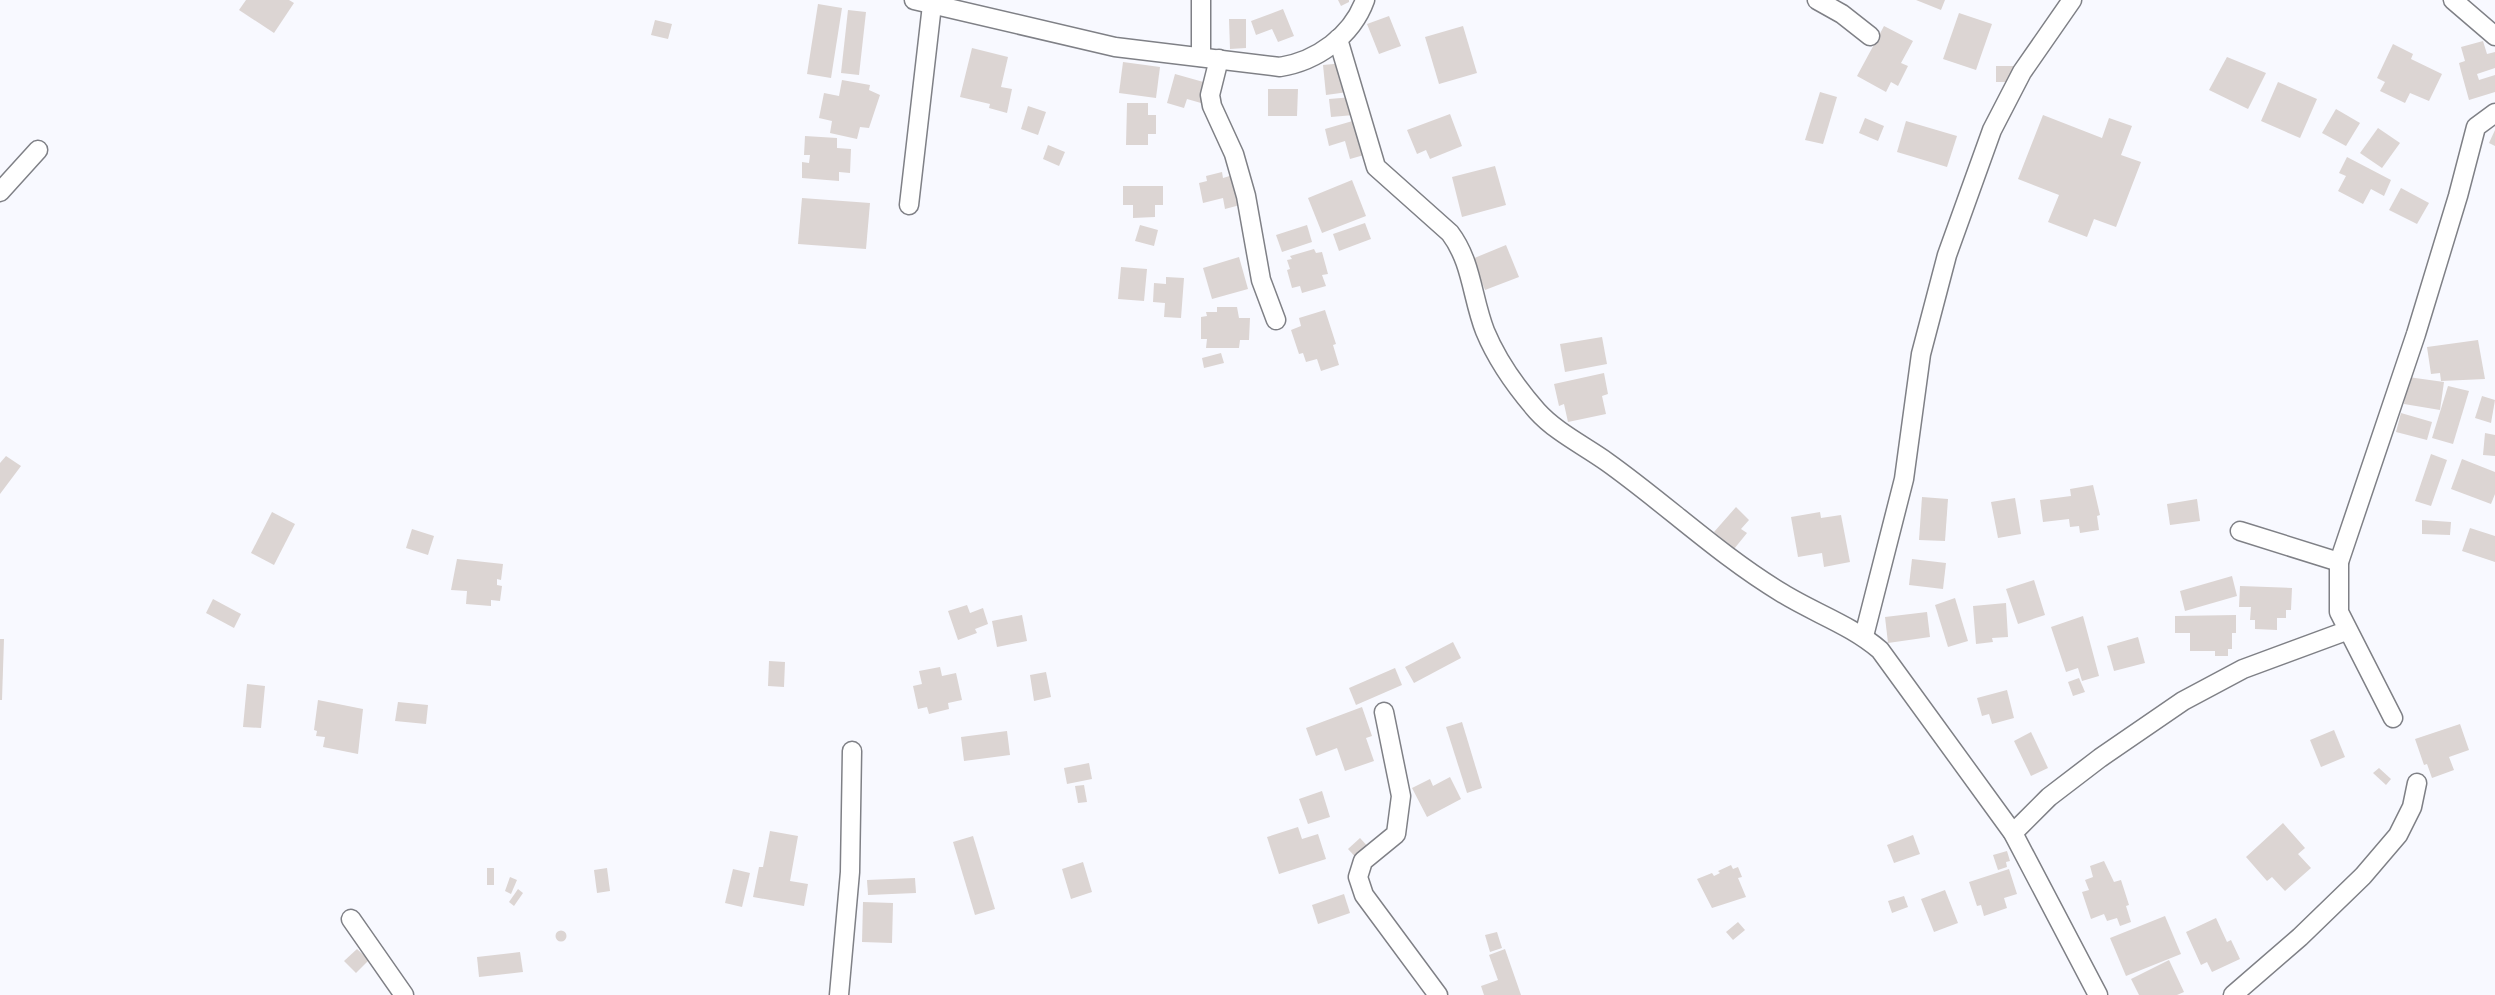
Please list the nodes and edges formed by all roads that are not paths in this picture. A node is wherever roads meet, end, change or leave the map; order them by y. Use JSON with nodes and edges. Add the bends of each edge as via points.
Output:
{"nodes":[{"id":1,"x":914,"y":0,"type":"edge"},
{"id":2,"x":1201,"y":0,"type":"edge"},
{"id":3,"x":1365,"y":0,"type":"edge"},
{"id":4,"x":1817,"y":0,"type":"edge"},
{"id":5,"x":2072,"y":0,"type":"edge"},
{"id":6,"x":2453,"y":0,"type":"edge"},
{"id":7,"x":932,"y":5,"type":"junction"},
{"id":8,"x":1870,"y":36,"type":"dead end"},
{"id":9,"x":2495,"y":36,"type":"edge"},
{"id":10,"x":1338,"y":39,"type":"junction"},
{"id":11,"x":1210,"y":58,"type":"junction"},
{"id":12,"x":2495,"y":113,"type":"edge"},
{"id":13,"x":38,"y":150,"type":"dead end"},
{"id":14,"x":0,"y":192,"type":"edge"},
{"id":15,"x":909,"y":205,"type":"dead end"},
{"id":16,"x":1276,"y":320,"type":"dead end"},
{"id":17,"x":2240,"y":531,"type":"dead end"},
{"id":18,"x":2339,"y":562,"type":"junction"},
{"id":19,"x":2346,"y":631,"type":"junction"},
{"id":20,"x":1864,"y":636,"type":"junction"},
{"id":21,"x":1384,"y":712,"type":"dead end"},
{"id":22,"x":2393,"y":718,"type":"dead end"},
{"id":23,"x":852,"y":751,"type":"dead end"},
{"id":24,"x":2416,"y":783,"type":"dead end"},
{"id":25,"x":2013,"y":833,"type":"junction"},
{"id":26,"x":351,"y":919,"type":"dead end"},
{"id":27,"x":404,"y":995,"type":"edge"},
{"id":28,"x":839,"y":995,"type":"edge"},
{"id":29,"x":1438,"y":995,"type":"edge"},
{"id":30,"x":2098,"y":995,"type":"edge"},
{"id":31,"x":2233,"y":995,"type":"edge"}],
"edges":[{"from":1,"to":7,"type":"street"},
{"from":2,"to":11,"type":"street"},
{"from":3,"to":10,"type":"street"},
{"from":4,"to":8,"type":"street"},
{"from":5,"to":20,"type":"street","via":[[2022,72],[1992,130],[1947,255],[1920,354],[1904,479]]},
{"from":6,"to":9,"type":"street"},
{"from":7,"to":11,"type":"street","via":[[1115,47]]},
{"from":7,"to":15,"type":"street"},
{"from":10,"to":11,"type":"street","via":[[1324,51],[1280,67]]},
{"from":10,"to":20,"type":"street","via":[[1376,167],[1458,244],[1485,331],[1511,378],[1539,413],[1765,583]]},
{"from":11,"to":16,"type":"street","via":[[1212,105],[1234,154],[1261,280]]},
{"from":12,"to":18,"type":"street","via":[[2476,128],[2416,334]]},
{"from":13,"to":14,"type":"street"},
{"from":17,"to":18,"type":"street"},
{"from":18,"to":19,"type":"street","via":[[2339,612]]},
{"from":19,"to":22,"type":"street"},
{"from":19,"to":25,"type":"street","via":[[2243,669],[2182,701],[2057,790]]},
{"from":20,"to":25,"type":"street","via":[[1905,681]]},
{"from":21,"to":29,"type":"street","via":[[1401,796],[1396,834],[1363,861],[1358,876],[1364,895]]},
{"from":23,"to":28,"type":"street","via":[[850,872]]},
{"from":24,"to":31,"type":"street","via":[[2412,807],[2398,835],[2363,876]]},
{"from":25,"to":30,"type":"street"},
{"from":26,"to":27,"type":"street"}]}
